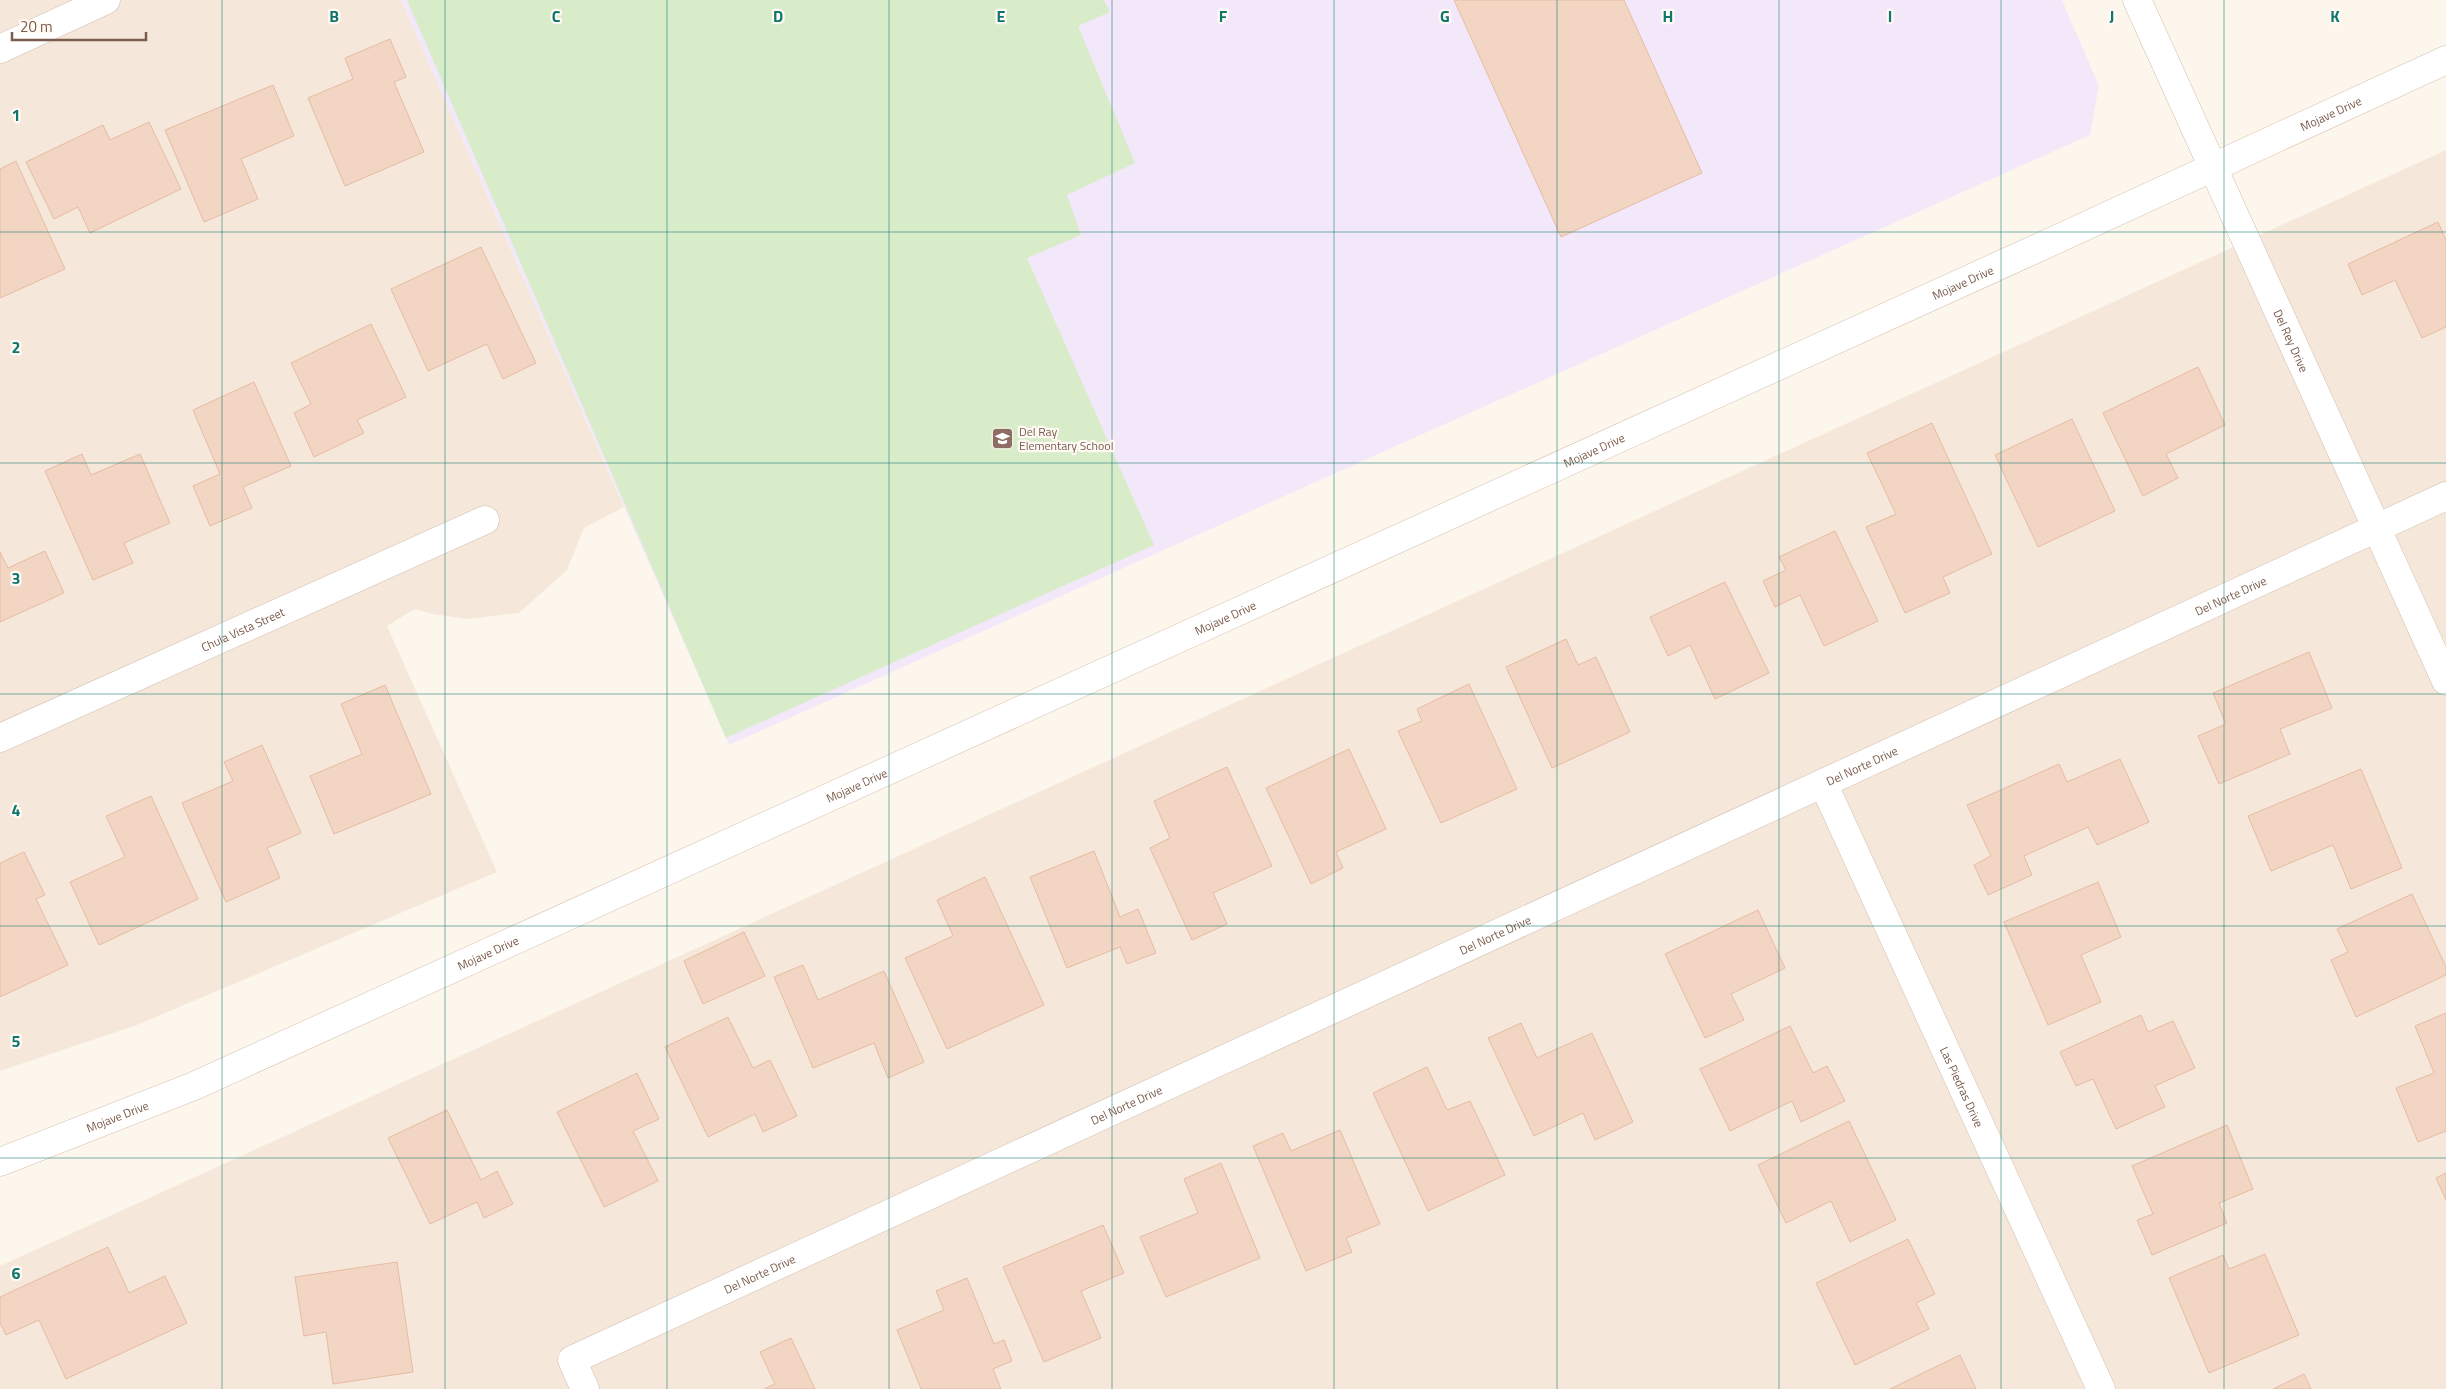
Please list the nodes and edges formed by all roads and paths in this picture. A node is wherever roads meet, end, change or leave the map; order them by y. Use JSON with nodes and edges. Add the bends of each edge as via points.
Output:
{"nodes":[{"id":1,"x":106,"y":0,"type":"edge"},
{"id":2,"x":2137,"y":0,"type":"edge"},
{"id":3,"x":0,"y":49,"type":"edge"},
{"id":4,"x":2446,"y":60,"type":"edge"},
{"id":5,"x":2212,"y":168,"type":"junction"},
{"id":6,"x":2446,"y":496,"type":"edge"},
{"id":7,"x":485,"y":520,"type":"dead end"},
{"id":8,"x":2377,"y":527,"type":"junction"},
{"id":9,"x":2446,"y":681,"type":"edge"},
{"id":10,"x":0,"y":738,"type":"edge"},
{"id":11,"x":1823,"y":783,"type":"junction"},
{"id":12,"x":0,"y":1162,"type":"edge"},
{"id":13,"x":585,"y":1389,"type":"edge"},
{"id":14,"x":2101,"y":1389,"type":"edge"}],
"edges":[{"from":1,"to":3,"type":"street"},
{"from":2,"to":5,"type":"street","name":"Del Rey Drive"},
{"from":4,"to":5,"type":"street","name":"Mojave Drive"},
{"from":5,"to":8,"type":"street","name":"Del Rey Drive"},
{"from":5,"to":12,"type":"street","name":"Mojave Drive","via":[[194,1086]]},
{"from":6,"to":8,"type":"street","name":"Del Norte Drive"},
{"from":7,"to":10,"type":"street","name":"Chula Vista Street"},
{"from":8,"to":9,"type":"street","name":"Del Rey Drive"},
{"from":8,"to":11,"type":"street","name":"Del Norte Drive"},
{"from":11,"to":13,"type":"street","name":"Del Norte Drive","via":[[572,1360]]},
{"from":11,"to":14,"type":"street","name":"Las Piedras Drive"}]}
